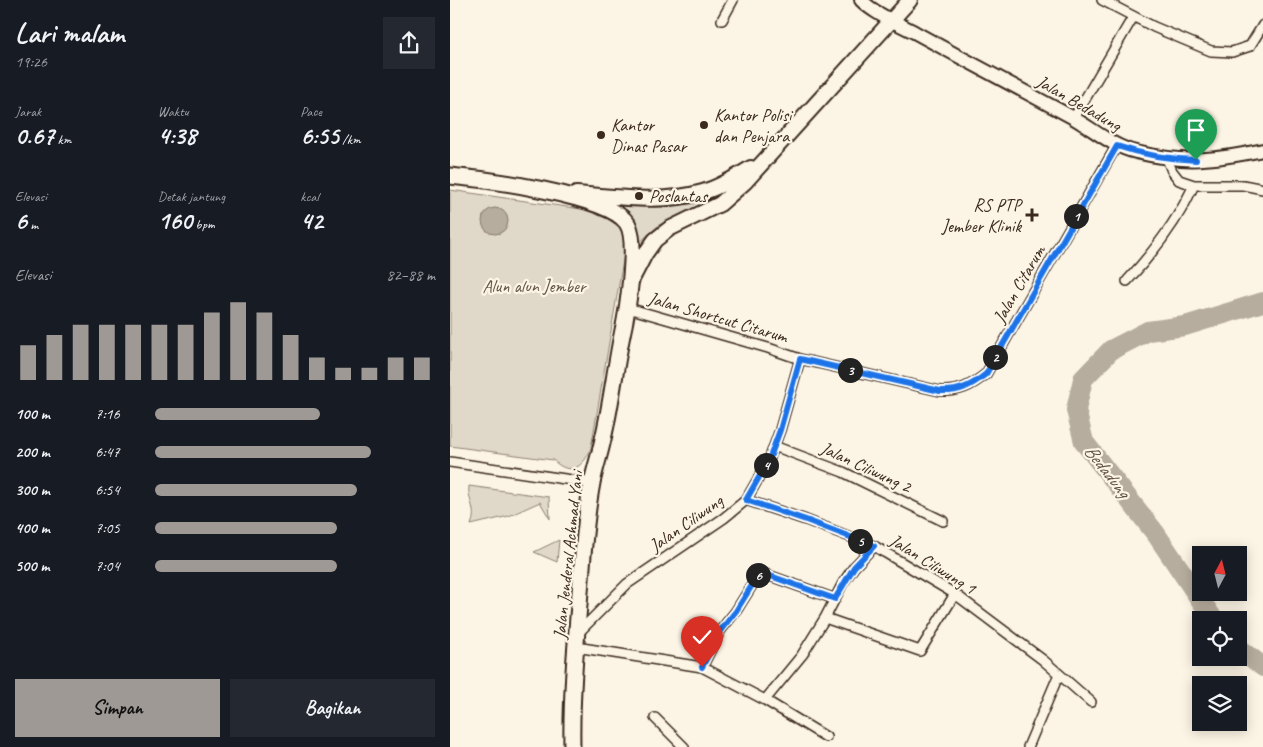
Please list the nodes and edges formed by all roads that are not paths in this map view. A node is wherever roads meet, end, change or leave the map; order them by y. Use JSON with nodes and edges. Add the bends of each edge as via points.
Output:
{"nodes":[{"id":1,"x":734,"y":0,"type":"edge"},
{"id":2,"x":861,"y":0,"type":"edge"},
{"id":3,"x":910,"y":0,"type":"edge"},
{"id":4,"x":1102,"y":0,"type":"edge"},
{"id":5,"x":1133,"y":17,"type":"junction"},
{"id":6,"x":722,"y":20,"type":"dead end"},
{"id":7,"x":892,"y":21,"type":"junction"},
{"id":8,"x":1263,"y":26,"type":"edge"},
{"id":9,"x":1074,"y":118,"type":"junction"},
{"id":10,"x":1117,"y":146,"type":"junction"},
{"id":11,"x":1263,"y":150,"type":"edge"},
{"id":12,"x":1167,"y":159,"type":"junction"},
{"id":13,"x":766,"y":160,"type":"junction"},
{"id":14,"x":450,"y":176,"type":"edge"},
{"id":15,"x":1194,"y":185,"type":"junction"},
{"id":16,"x":1263,"y":189,"type":"edge"},
{"id":17,"x":560,"y":193,"type":"junction"},
{"id":18,"x":631,"y":280,"type":"junction"},
{"id":19,"x":1127,"y":281,"type":"dead end"},
{"id":20,"x":628,"y":308,"type":"junction"},
{"id":21,"x":800,"y":359,"type":"junction"},
{"id":22,"x":774,"y":446,"type":"junction"},
{"id":23,"x":450,"y":462,"type":"edge"},
{"id":24,"x":592,"y":483,"type":"junction"},
{"id":25,"x":746,"y":500,"type":"junction"},
{"id":26,"x":943,"y":522,"type":"dead end"},
{"id":27,"x":874,"y":546,"type":"junction"},
{"id":28,"x":955,"y":594,"type":"junction"},
{"id":29,"x":835,"y":599,"type":"junction"},
{"id":30,"x":825,"y":618,"type":"junction"},
{"id":31,"x":577,"y":640,"type":"junction"},
{"id":32,"x":702,"y":667,"type":"junction"},
{"id":33,"x":1059,"y":674,"type":"junction"},
{"id":34,"x":764,"y":700,"type":"junction"},
{"id":35,"x":1091,"y":702,"type":"dead end"},
{"id":36,"x":655,"y":718,"type":"dead end"},
{"id":37,"x":826,"y":737,"type":"dead end"},
{"id":38,"x":572,"y":747,"type":"edge"},
{"id":39,"x":684,"y":747,"type":"edge"},
{"id":40,"x":1028,"y":747,"type":"edge"}],
"edges":[{"from":1,"to":6,"type":"street"},
{"from":2,"to":7,"type":"main road","name":"Jalan Bedadung"},
{"from":3,"to":7,"type":"main road"},
{"from":4,"to":5,"type":"street"},
{"from":5,"to":8,"type":"street","via":[[1211,51],[1232,52],[1250,46]]},
{"from":5,"to":9,"type":"street"},
{"from":7,"to":9,"type":"main road","name":"Jalan Bedadung"},
{"from":7,"to":13,"type":"main road"},
{"from":9,"to":10,"type":"main road","name":"Jalan Bedadung"},
{"from":10,"to":12,"type":"main road","name":"Jalan Bedadung"},
{"from":10,"to":21,"type":"street","name":"Jalan Citarum","via":[[986,374],[977,381],[960,389],[940,391]]},
{"from":11,"to":12,"type":"main road","name":"Jalan Bedadung","via":[[1217,159]]},
{"from":12,"to":15,"type":"street","via":[[1179,180]]},
{"from":13,"to":17,"type":"main road","via":[[724,184],[686,196],[659,199]]},
{"from":13,"to":18,"type":"main road","via":[[720,204],[669,229],[655,240]]},
{"from":14,"to":17,"type":"highway","name":"Jalan Jenderal Achmad Yani"},
{"from":15,"to":16,"type":"street","via":[[1243,185]]},
{"from":15,"to":19,"type":"street","via":[[1166,235]]},
{"from":17,"to":18,"type":"highway","name":"Jalan Jenderal Achmad Yani","via":[[615,213],[627,223],[631,235]]},
{"from":18,"to":20,"type":"highway","name":"Jalan Jenderal Achmad Yani"},
{"from":20,"to":21,"type":"street","name":"Jalan Shortcut Citarum"},
{"from":20,"to":24,"type":"highway","name":"Jalan Jenderal Achmad Yani"},
{"from":21,"to":22,"type":"street","name":"Jalan Ciliwung"},
{"from":22,"to":25,"type":"street","name":"Jalan Ciliwung"},
{"from":22,"to":26,"type":"street","name":"Jalan Ciliwung 2","via":[[842,472]]},
{"from":23,"to":24,"type":"street"},
{"from":24,"to":31,"type":"highway","name":"Jalan Jenderal Achmad Yani"},
{"from":25,"to":27,"type":"street","name":"Jalan Ciliwung 1"},
{"from":25,"to":31,"type":"street","name":"Jalan Ciliwung","via":[[627,584]]},
{"from":27,"to":28,"type":"street","name":"Jalan Ciliwung 1"},
{"from":27,"to":29,"type":"street","via":[[854,567]]},
{"from":28,"to":30,"type":"street","via":[[920,651]]},
{"from":28,"to":33,"type":"street","name":"Jalan Ciliwung 1"},
{"from":29,"to":30,"type":"street"},
{"from":29,"to":32,"type":"street","via":[[759,574],[720,631]]},
{"from":30,"to":34,"type":"street","via":[[802,655]]},
{"from":31,"to":32,"type":"street"},
{"from":31,"to":38,"type":"highway","name":"Jalan Jenderal Achmad Yani"},
{"from":32,"to":34,"type":"street"},
{"from":33,"to":35,"type":"street","name":"Jalan Ciliwung 1"},
{"from":33,"to":40,"type":"street"},
{"from":34,"to":37,"type":"street"},
{"from":36,"to":39,"type":"street"}]}
